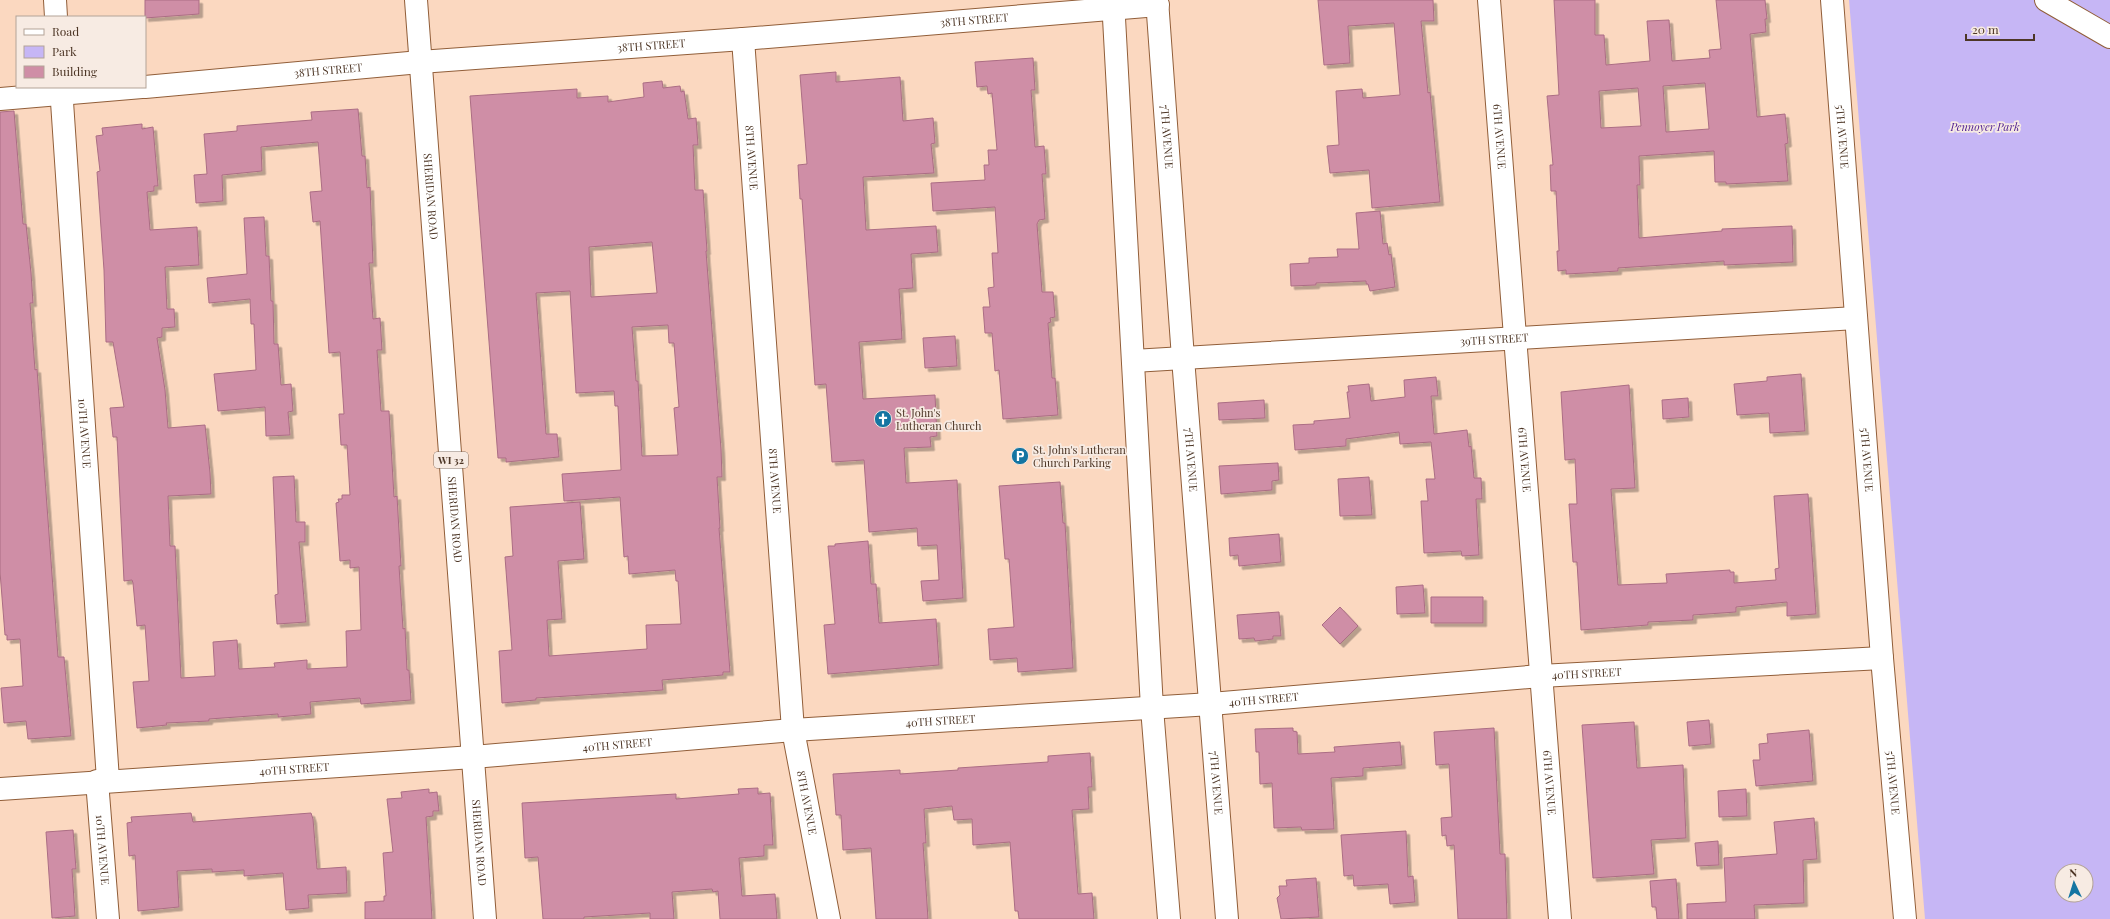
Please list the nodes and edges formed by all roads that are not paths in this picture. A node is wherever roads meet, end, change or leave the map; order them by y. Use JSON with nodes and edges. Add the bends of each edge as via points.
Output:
{"nodes":[{"id":1,"x":55,"y":0,"type":"edge"},
{"id":2,"x":416,"y":0,"type":"edge"},
{"id":3,"x":1489,"y":0,"type":"edge"},
{"id":4,"x":1832,"y":0,"type":"edge"},
{"id":5,"x":2046,"y":0,"type":"edge"},
{"id":6,"x":1158,"y":2,"type":"edge"},
{"id":7,"x":1113,"y":5,"type":"edge"},
{"id":8,"x":56,"y":16,"type":"edge"},
{"id":9,"x":2110,"y":37,"type":"edge"},
{"id":10,"x":743,"y":39,"type":"junction"},
{"id":11,"x":420,"y":62,"type":"junction"},
{"id":12,"x":146,"y":87,"type":"edge"},
{"id":13,"x":124,"y":88,"type":"edge"},
{"id":14,"x":62,"y":91,"type":"edge"},
{"id":15,"x":0,"y":99,"type":"edge"},
{"id":16,"x":1856,"y":318,"type":"junction"},
{"id":17,"x":1515,"y":338,"type":"junction"},
{"id":18,"x":1183,"y":358,"type":"junction"},
{"id":19,"x":1133,"y":362,"type":"junction"},
{"id":20,"x":1882,"y":658,"type":"junction"},
{"id":21,"x":1540,"y":676,"type":"junction"},
{"id":22,"x":1211,"y":704,"type":"junction"},
{"id":23,"x":1152,"y":708,"type":"junction"},
{"id":24,"x":793,"y":730,"type":"junction"},
{"id":25,"x":473,"y":757,"type":"junction"},
{"id":26,"x":103,"y":781,"type":"junction"},
{"id":27,"x":0,"y":789,"type":"edge"},
{"id":28,"x":108,"y":919,"type":"edge"},
{"id":29,"x":485,"y":919,"type":"edge"},
{"id":30,"x":829,"y":919,"type":"edge"},
{"id":31,"x":1169,"y":919,"type":"edge"},
{"id":32,"x":1227,"y":919,"type":"edge"},
{"id":33,"x":1560,"y":919,"type":"edge"},
{"id":34,"x":1905,"y":919,"type":"edge"}],
"edges":[{"from":1,"to":8,"type":"street"},
{"from":2,"to":11,"type":"street","name":"SHERIDAN ROAD","number":"WI 32"},
{"from":3,"to":17,"type":"street","name":"6TH AVENUE"},
{"from":4,"to":16,"type":"street","name":"5TH AVENUE"},
{"from":5,"to":9,"type":"street"},
{"from":6,"to":7,"type":"street","name":"38TH STREET"},
{"from":6,"to":18,"type":"street","name":"7TH AVENUE"},
{"from":7,"to":10,"type":"street","name":"38TH STREET"},
{"from":7,"to":19,"type":"street"},
{"from":10,"to":11,"type":"street","name":"38TH STREET"},
{"from":10,"to":24,"type":"street","name":"8TH AVENUE"},
{"from":11,"to":12,"type":"street","name":"38TH STREET"},
{"from":11,"to":25,"type":"street","name":"SHERIDAN ROAD","number":"WI 32"},
{"from":13,"to":14,"type":"street","name":"38TH STREET"},
{"from":14,"to":15,"type":"street","name":"38TH STREET"},
{"from":14,"to":26,"type":"street","name":"10TH AVENUE"},
{"from":16,"to":17,"type":"street","name":"39TH STREET"},
{"from":16,"to":20,"type":"street","name":"5TH AVENUE"},
{"from":17,"to":18,"type":"street","name":"39TH STREET"},
{"from":17,"to":21,"type":"street","name":"6TH AVENUE"},
{"from":18,"to":19,"type":"street","name":"39TH STREET"},
{"from":18,"to":22,"type":"street","name":"7TH AVENUE"},
{"from":19,"to":23,"type":"street"},
{"from":20,"to":21,"type":"street","name":"40TH STREET"},
{"from":20,"to":34,"type":"street","name":"5TH AVENUE"},
{"from":21,"to":22,"type":"street","name":"40TH STREET"},
{"from":21,"to":33,"type":"street","name":"6TH AVENUE"},
{"from":22,"to":23,"type":"street","name":"40TH STREET"},
{"from":22,"to":32,"type":"street","name":"7TH AVENUE"},
{"from":23,"to":24,"type":"street","name":"40TH STREET"},
{"from":23,"to":31,"type":"street"},
{"from":24,"to":25,"type":"street","name":"40TH STREET"},
{"from":24,"to":30,"type":"street","name":"8TH AVENUE"},
{"from":25,"to":26,"type":"street","name":"40TH STREET"},
{"from":25,"to":29,"type":"street","name":"SHERIDAN ROAD","number":"WI 32"},
{"from":26,"to":27,"type":"street","name":"40TH STREET"},
{"from":26,"to":28,"type":"street","name":"10TH AVENUE"}]}
